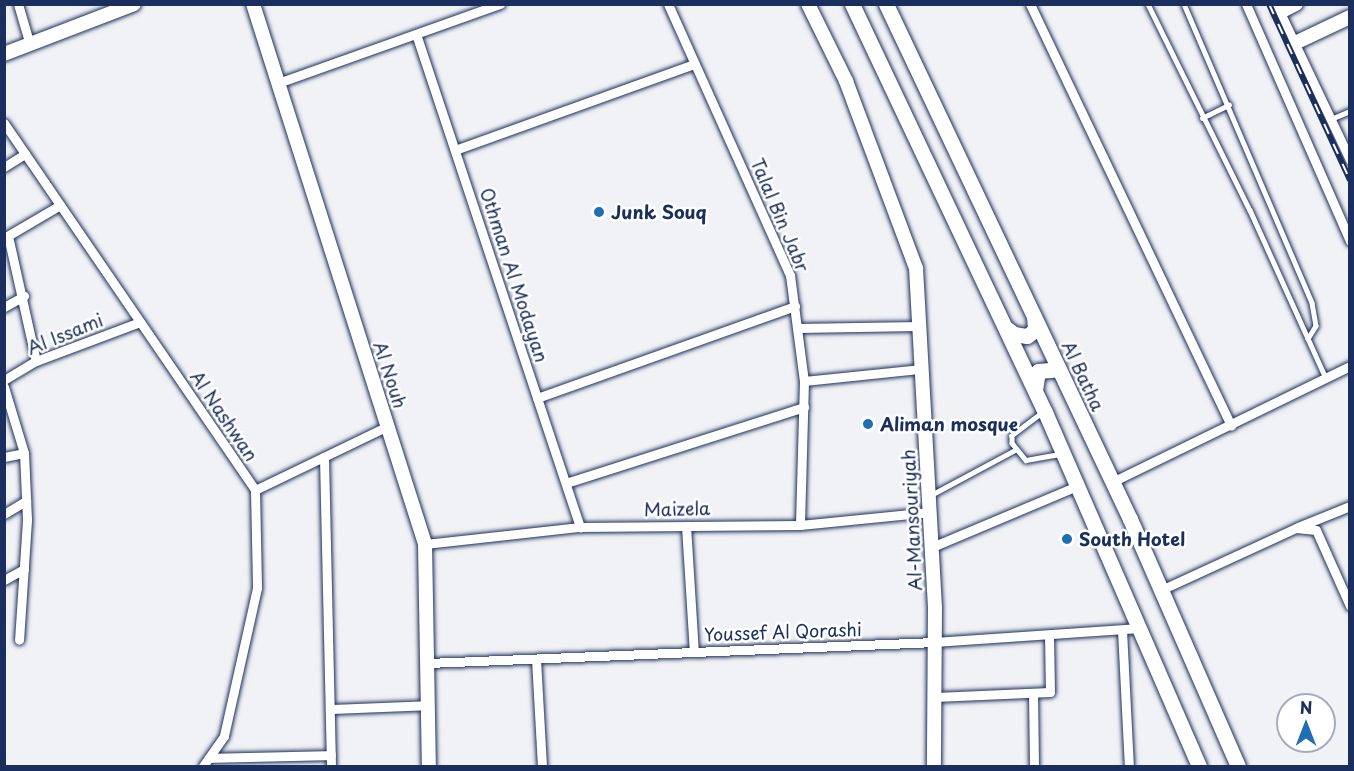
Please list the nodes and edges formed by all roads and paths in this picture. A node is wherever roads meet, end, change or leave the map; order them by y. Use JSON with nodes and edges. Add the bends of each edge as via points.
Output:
{"nodes":[{"id":1,"x":18,"y":4,"type":"edge"},
{"id":2,"x":134,"y":4,"type":"edge"},
{"id":3,"x":253,"y":4,"type":"edge"},
{"id":4,"x":500,"y":4,"type":"edge"},
{"id":5,"x":668,"y":4,"type":"edge"},
{"id":6,"x":808,"y":4,"type":"edge"},
{"id":7,"x":852,"y":4,"type":"edge"},
{"id":8,"x":886,"y":4,"type":"edge"},
{"id":9,"x":1030,"y":4,"type":"edge"},
{"id":10,"x":1148,"y":4,"type":"edge"},
{"id":11,"x":1185,"y":4,"type":"edge"},
{"id":12,"x":1246,"y":4,"type":"edge"},
{"id":13,"x":1296,"y":4,"type":"edge"},
{"id":14,"x":1278,"y":8,"type":"edge"},
{"id":15,"x":1350,"y":17,"type":"edge"},
{"id":16,"x":416,"y":34,"type":"junction"},
{"id":17,"x":1295,"y":43,"type":"junction"},
{"id":18,"x":30,"y":45,"type":"junction"},
{"id":19,"x":5,"y":54,"type":"edge"},
{"id":20,"x":694,"y":64,"type":"junction"},
{"id":21,"x":278,"y":83,"type":"junction"},
{"id":22,"x":1229,"y":105,"type":"junction"},
{"id":23,"x":1350,"y":111,"type":"edge"},
{"id":24,"x":1202,"y":118,"type":"junction"},
{"id":25,"x":1331,"y":119,"type":"junction"},
{"id":26,"x":4,"y":123,"type":"edge"},
{"id":27,"x":455,"y":150,"type":"junction"},
{"id":28,"x":25,"y":154,"type":"junction"},
{"id":29,"x":1350,"y":160,"type":"edge"},
{"id":30,"x":4,"y":167,"type":"edge"},
{"id":31,"x":60,"y":205,"type":"junction"},
{"id":32,"x":6,"y":237,"type":"edge"},
{"id":33,"x":1350,"y":242,"type":"edge"},
{"id":34,"x":24,"y":296,"type":"junction"},
{"id":35,"x":795,"y":306,"type":"junction"},
{"id":36,"x":4,"y":307,"type":"edge"},
{"id":37,"x":1034,"y":316,"type":"junction"},
{"id":38,"x":140,"y":322,"type":"junction"},
{"id":39,"x":1002,"y":322,"type":"junction"},
{"id":40,"x":919,"y":326,"type":"junction"},
{"id":41,"x":797,"y":328,"type":"junction"},
{"id":42,"x":1308,"y":339,"type":"junction"},
{"id":43,"x":36,"y":361,"type":"junction"},
{"id":44,"x":1350,"y":366,"type":"edge"},
{"id":45,"x":921,"y":369,"type":"junction"},
{"id":46,"x":1059,"y":369,"type":"junction"},
{"id":47,"x":1326,"y":378,"type":"junction"},
{"id":48,"x":4,"y":380,"type":"edge"},
{"id":49,"x":804,"y":381,"type":"junction"},
{"id":50,"x":4,"y":387,"type":"edge"},
{"id":51,"x":1035,"y":391,"type":"junction"},
{"id":52,"x":537,"y":398,"type":"junction"},
{"id":53,"x":804,"y":407,"type":"junction"},
{"id":54,"x":1045,"y":412,"type":"junction"},
{"id":55,"x":388,"y":426,"type":"junction"},
{"id":56,"x":1231,"y":426,"type":"junction"},
{"id":57,"x":1015,"y":450,"type":"junction"},
{"id":58,"x":24,"y":453,"type":"junction"},
{"id":59,"x":1063,"y":454,"type":"junction"},
{"id":60,"x":4,"y":457,"type":"edge"},
{"id":61,"x":324,"y":457,"type":"junction"},
{"id":62,"x":1112,"y":482,"type":"junction"},
{"id":63,"x":566,"y":483,"type":"junction"},
{"id":64,"x":1077,"y":486,"type":"junction"},
{"id":65,"x":255,"y":490,"type":"junction"},
{"id":66,"x":929,"y":496,"type":"junction"},
{"id":67,"x":26,"y":501,"type":"junction"},
{"id":68,"x":1350,"y":506,"type":"edge"},
{"id":69,"x":930,"y":512,"type":"junction"},
{"id":70,"x":4,"y":514,"type":"edge"},
{"id":71,"x":800,"y":525,"type":"junction"},
{"id":72,"x":686,"y":526,"type":"junction"},
{"id":73,"x":580,"y":527,"type":"junction"},
{"id":74,"x":1296,"y":528,"type":"junction"},
{"id":75,"x":425,"y":544,"type":"junction"},
{"id":76,"x":932,"y":547,"type":"junction"},
{"id":77,"x":24,"y":569,"type":"junction"},
{"id":78,"x":4,"y":580,"type":"edge"},
{"id":79,"x":1161,"y":590,"type":"junction"},
{"id":80,"x":1350,"y":606,"type":"edge"},
{"id":81,"x":1139,"y":628,"type":"junction"},
{"id":82,"x":1122,"y":630,"type":"junction"},
{"id":83,"x":1049,"y":635,"type":"junction"},
{"id":84,"x":19,"y":640,"type":"dead end"},
{"id":85,"x":935,"y":642,"type":"junction"},
{"id":86,"x":694,"y":652,"type":"junction"},
{"id":87,"x":536,"y":659,"type":"junction"},
{"id":88,"x":428,"y":663,"type":"junction"},
{"id":89,"x":1033,"y":693,"type":"junction"},
{"id":90,"x":934,"y":697,"type":"junction"},
{"id":91,"x":428,"y":705,"type":"junction"},
{"id":92,"x":330,"y":709,"type":"junction"},
{"id":93,"x":331,"y":755,"type":"junction"},
{"id":94,"x":209,"y":758,"type":"junction"},
{"id":95,"x":202,"y":766,"type":"edge"},
{"id":96,"x":331,"y":766,"type":"edge"},
{"id":97,"x":429,"y":766,"type":"edge"},
{"id":98,"x":542,"y":766,"type":"edge"},
{"id":99,"x":934,"y":766,"type":"edge"},
{"id":100,"x":1034,"y":766,"type":"edge"},
{"id":101,"x":1129,"y":766,"type":"edge"},
{"id":102,"x":1199,"y":766,"type":"edge"},
{"id":103,"x":1238,"y":766,"type":"edge"}],
"edges":[{"from":1,"to":18,"type":"street"},
{"from":2,"to":18,"type":"street"},
{"from":3,"to":21,"type":"street","name":"Al Nouh"},
{"from":4,"to":16,"type":"street"},
{"from":5,"to":20,"type":"street","name":"Talal Bin Jabr"},
{"from":6,"to":40,"type":"street","name":"Al-Mansouriyah","via":[[846,81],[916,268]]},
{"from":7,"to":39,"type":"main road"},
{"from":8,"to":37,"type":"main road","name":"Al Batha"},
{"from":9,"to":56,"type":"street"},
{"from":10,"to":24,"type":"lane"},
{"from":11,"to":22,"type":"lane"},
{"from":12,"to":33,"type":"street"},
{"from":13,"to":14,"type":"street"},
{"from":14,"to":17,"type":"street"},
{"from":15,"to":17,"type":"street"},
{"from":16,"to":21,"type":"street"},
{"from":16,"to":27,"type":"street","name":"Othman Al Modayan"},
{"from":17,"to":25,"type":"street"},
{"from":18,"to":19,"type":"street"},
{"from":20,"to":27,"type":"street"},
{"from":20,"to":35,"type":"street","name":"Talal Bin Jabr","via":[[790,275]]},
{"from":21,"to":55,"type":"street","name":"Al Nouh"},
{"from":22,"to":24,"type":"lane"},
{"from":22,"to":42,"type":"lane","via":[[1312,303],[1316,326]]},
{"from":23,"to":25,"type":"lane"},
{"from":24,"to":42,"type":"lane","via":[[1250,210]]},
{"from":25,"to":29,"type":"street"},
{"from":26,"to":28,"type":"street","name":"Al Nashwan"},
{"from":27,"to":52,"type":"street","name":"Othman Al Modayan"},
{"from":28,"to":30,"type":"street"},
{"from":28,"to":31,"type":"street","name":"Al Nashwan"},
{"from":31,"to":32,"type":"street"},
{"from":31,"to":38,"type":"street","name":"Al Nashwan"},
{"from":32,"to":34,"type":"street"},
{"from":34,"to":36,"type":"street"},
{"from":34,"to":43,"type":"street"},
{"from":35,"to":41,"type":"street","name":"Talal Bin Jabr"},
{"from":35,"to":52,"type":"street"},
{"from":37,"to":39,"type":"main road","via":[[1035,330],[1027,336],[1014,334]]},
{"from":37,"to":46,"type":"main road","name":"Al Batha"},
{"from":38,"to":43,"type":"street","name":"Al Issami"},
{"from":38,"to":65,"type":"street","name":"Al Nashwan"},
{"from":39,"to":51,"type":"main road"},
{"from":40,"to":41,"type":"street"},
{"from":40,"to":45,"type":"street","name":"Al-Mansouriyah"},
{"from":41,"to":49,"type":"street","name":"Talal Bin Jabr"},
{"from":42,"to":47,"type":"lane"},
{"from":43,"to":48,"type":"street","name":"Al Issami"},
{"from":44,"to":47,"type":"street"},
{"from":45,"to":49,"type":"street"},
{"from":45,"to":66,"type":"street","name":"Al-Mansouriyah"},
{"from":46,"to":51,"type":"main road","via":[[1038,371]]},
{"from":46,"to":62,"type":"main road","name":"Al Batha"},
{"from":47,"to":56,"type":"street"},
{"from":49,"to":53,"type":"street","name":"Talal Bin Jabr"},
{"from":50,"to":58,"type":"street"},
{"from":51,"to":54,"type":"main road"},
{"from":52,"to":63,"type":"street","name":"Othman Al Modayan"},
{"from":53,"to":63,"type":"street"},
{"from":53,"to":71,"type":"street","name":"Talal Bin Jabr"},
{"from":54,"to":57,"type":"lane","via":[[1012,436]]},
{"from":54,"to":59,"type":"main road"},
{"from":55,"to":61,"type":"street"},
{"from":55,"to":75,"type":"street","name":"Al Nouh"},
{"from":56,"to":62,"type":"street"},
{"from":57,"to":59,"type":"lane","via":[[1031,461]]},
{"from":57,"to":66,"type":"lane"},
{"from":58,"to":60,"type":"street"},
{"from":58,"to":67,"type":"street"},
{"from":59,"to":64,"type":"main road"},
{"from":61,"to":65,"type":"street"},
{"from":61,"to":92,"type":"street"},
{"from":62,"to":79,"type":"main road","name":"Al Batha"},
{"from":63,"to":73,"type":"street","name":"Othman Al Modayan"},
{"from":64,"to":76,"type":"street"},
{"from":64,"to":81,"type":"main road"},
{"from":65,"to":94,"type":"street","name":"Al Nashwan","via":[[257,588],[224,736]]},
{"from":66,"to":69,"type":"street","name":"Al-Mansouriyah"},
{"from":67,"to":70,"type":"street"},
{"from":67,"to":77,"type":"street"},
{"from":68,"to":74,"type":"street"},
{"from":69,"to":71,"type":"street","name":"Maizela"},
{"from":69,"to":76,"type":"street","name":"Al-Mansouriyah"},
{"from":71,"to":72,"type":"street","name":"Maizela"},
{"from":72,"to":73,"type":"street","name":"Maizela"},
{"from":72,"to":86,"type":"street"},
{"from":73,"to":75,"type":"street","name":"Maizela"},
{"from":74,"to":79,"type":"street"},
{"from":74,"to":80,"type":"street","via":[[1316,531]]},
{"from":75,"to":88,"type":"street","name":"Al Nouh"},
{"from":76,"to":85,"type":"street","name":"Al-Mansouriyah"},
{"from":77,"to":78,"type":"street"},
{"from":77,"to":84,"type":"street"},
{"from":79,"to":103,"type":"main road","name":"Al Batha"},
{"from":81,"to":82,"type":"street","name":"Youssef Al Qorashi"},
{"from":81,"to":102,"type":"main road"},
{"from":82,"to":83,"type":"street","name":"Youssef Al Qorashi"},
{"from":82,"to":101,"type":"street"},
{"from":83,"to":85,"type":"street","name":"Youssef Al Qorashi"},
{"from":83,"to":89,"type":"street","via":[[1050,693]]},
{"from":85,"to":86,"type":"street","name":"Youssef Al Qorashi"},
{"from":85,"to":90,"type":"street","name":"Al-Mansouriyah"},
{"from":86,"to":87,"type":"street","name":"Youssef Al Qorashi"},
{"from":87,"to":88,"type":"street","name":"Youssef Al Qorashi"},
{"from":87,"to":98,"type":"street"},
{"from":88,"to":91,"type":"street","name":"Al Nouh"},
{"from":89,"to":90,"type":"street"},
{"from":89,"to":100,"type":"street"},
{"from":90,"to":99,"type":"street","name":"Al-Mansouriyah"},
{"from":91,"to":92,"type":"street"},
{"from":91,"to":97,"type":"street","name":"Al Nouh"},
{"from":92,"to":93,"type":"street"},
{"from":93,"to":94,"type":"street"},
{"from":93,"to":96,"type":"street"},
{"from":94,"to":95,"type":"street","name":"Al Nashwan"}]}
